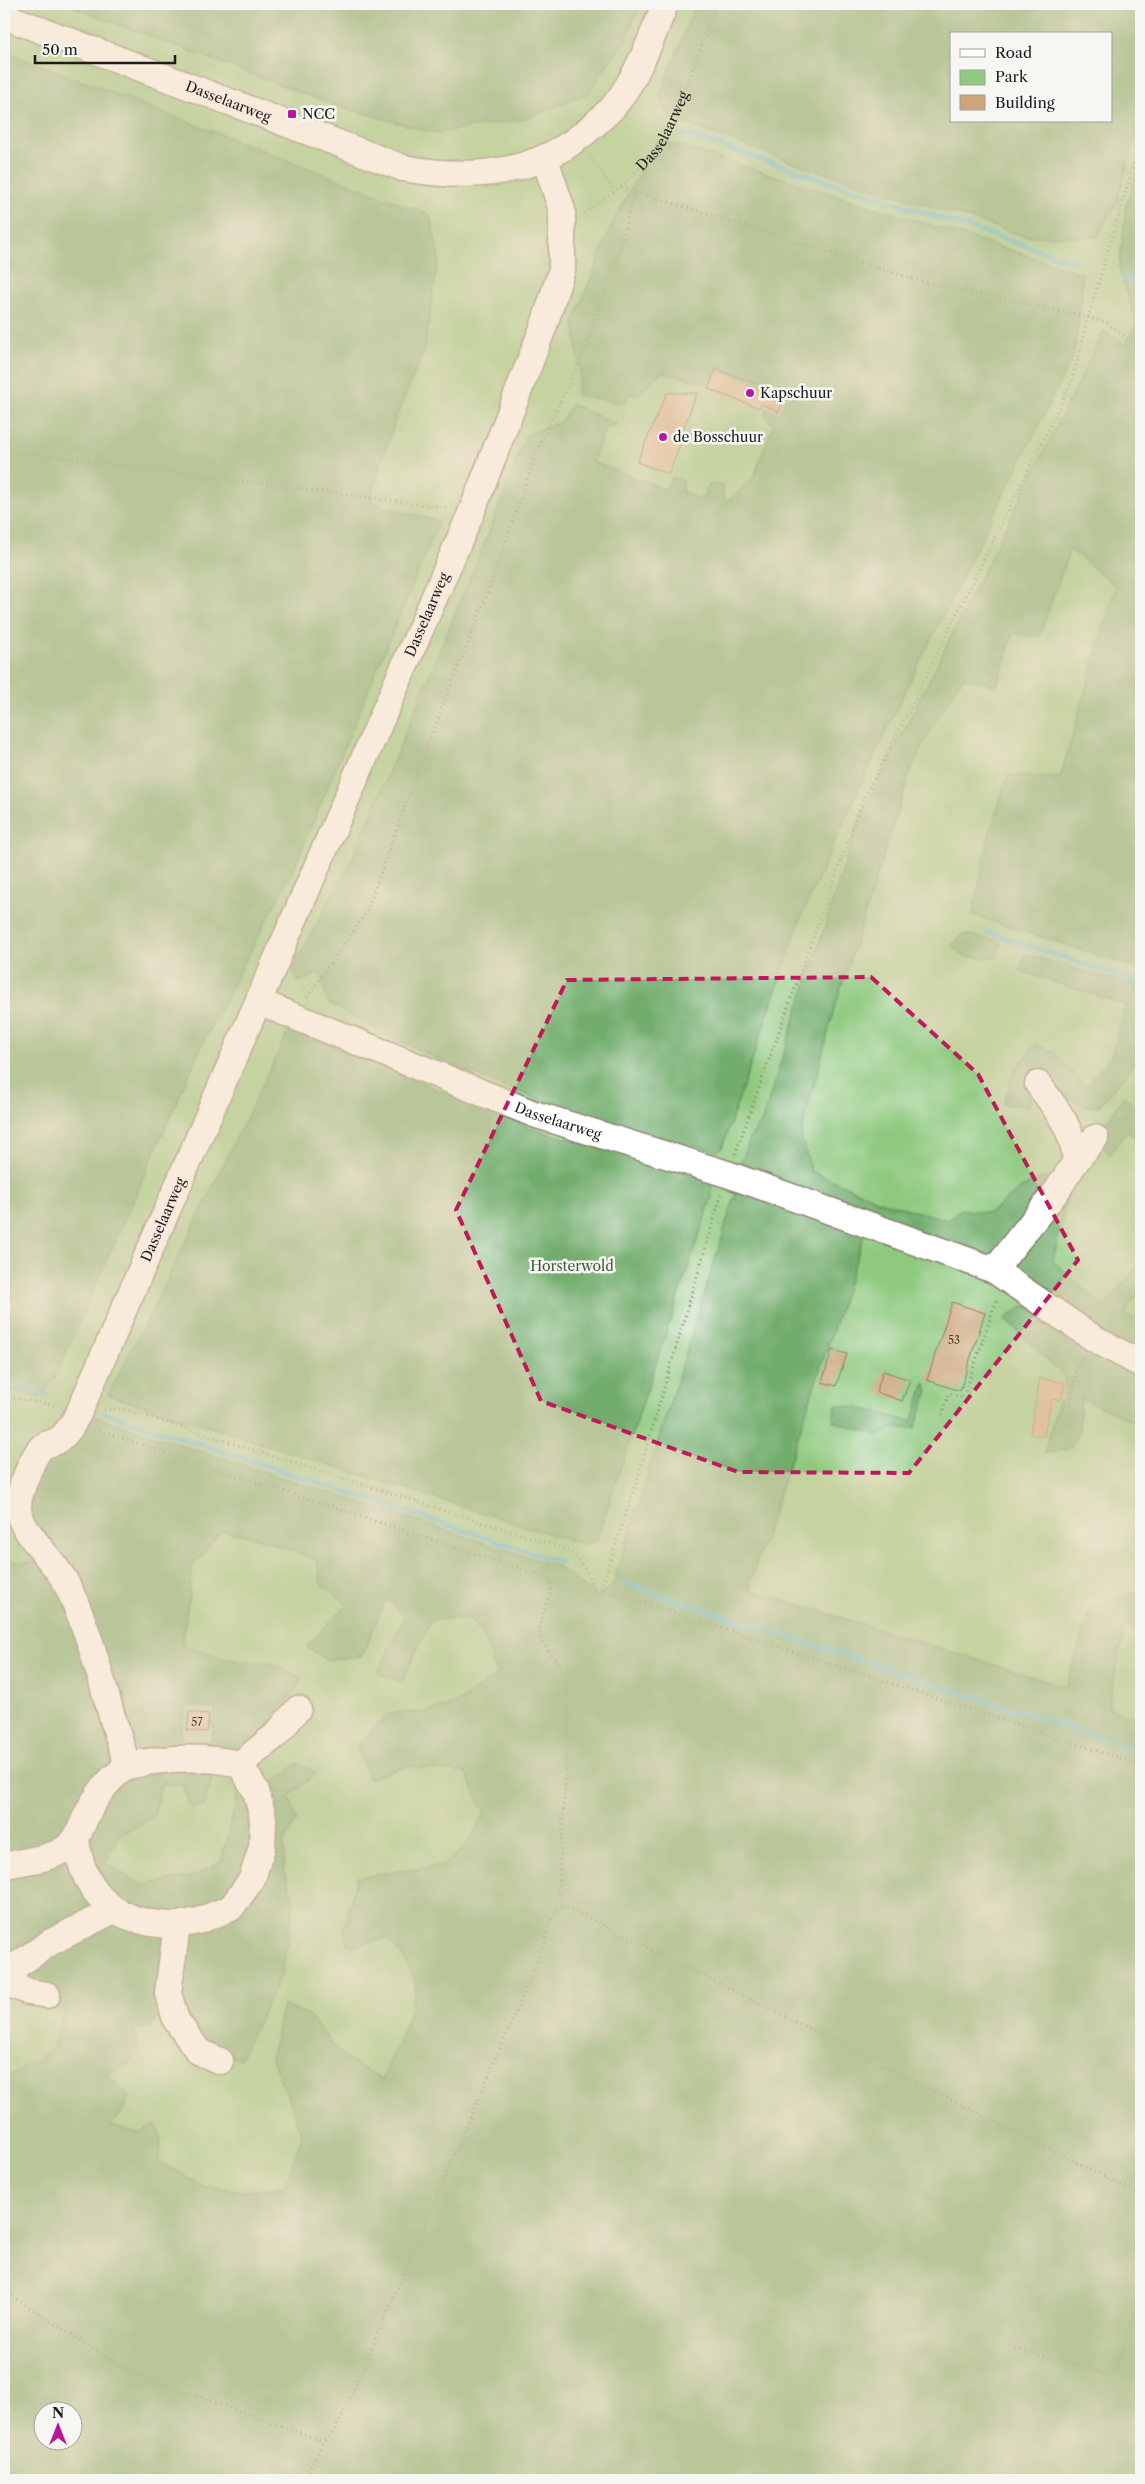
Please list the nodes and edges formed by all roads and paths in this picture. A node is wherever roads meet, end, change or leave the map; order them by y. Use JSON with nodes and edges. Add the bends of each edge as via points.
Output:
{"nodes":[{"id":1,"x":665,"y":4,"type":"edge"},
{"id":2,"x":717,"y":4,"type":"edge"},
{"id":3,"x":4,"y":16,"type":"edge"},
{"id":4,"x":578,"y":139,"type":"junction"},
{"id":5,"x":1141,"y":141,"type":"edge"},
{"id":6,"x":545,"y":159,"type":"junction"},
{"id":7,"x":621,"y":187,"type":"junction"},
{"id":8,"x":635,"y":191,"type":"junction"},
{"id":9,"x":614,"y":192,"type":"junction"},
{"id":10,"x":562,"y":220,"type":"junction"},
{"id":11,"x":1088,"y":317,"type":"junction"},
{"id":12,"x":1141,"y":348,"type":"edge"},
{"id":13,"x":4,"y":450,"type":"edge"},
{"id":14,"x":472,"y":511,"type":"junction"},
{"id":15,"x":260,"y":1002,"type":"junction"},
{"id":16,"x":294,"y":1016,"type":"junction"},
{"id":17,"x":1038,"y":1084,"type":"dead end"},
{"id":18,"x":1095,"y":1138,"type":"dead end"},
{"id":19,"x":1076,"y":1161,"type":"junction"},
{"id":20,"x":727,"y":1174,"type":"junction"},
{"id":21,"x":1000,"y":1274,"type":"junction"},
{"id":22,"x":1093,"y":1338,"type":"junction"},
{"id":23,"x":1141,"y":1364,"type":"edge"},
{"id":24,"x":4,"y":1396,"type":"edge"},
{"id":25,"x":1071,"y":1402,"type":"dead end"},
{"id":26,"x":942,"y":1415,"type":"dead end"},
{"id":27,"x":77,"y":1417,"type":"junction"},
{"id":28,"x":601,"y":1588,"type":"junction"},
{"id":29,"x":298,"y":1709,"type":"dead end"},
{"id":30,"x":240,"y":1764,"type":"junction"},
{"id":31,"x":1141,"y":1765,"type":"edge"},
{"id":32,"x":128,"y":1766,"type":"junction"},
{"id":33,"x":76,"y":1840,"type":"junction"},
{"id":34,"x":4,"y":1866,"type":"edge"},
{"id":35,"x":565,"y":1906,"type":"junction"},
{"id":36,"x":114,"y":1910,"type":"junction"},
{"id":37,"x":177,"y":1925,"type":"junction"},
{"id":38,"x":4,"y":1974,"type":"edge"},
{"id":39,"x":4,"y":1981,"type":"edge"},
{"id":40,"x":47,"y":1995,"type":"dead end"},
{"id":41,"x":220,"y":2061,"type":"dead end"},
{"id":42,"x":1141,"y":2195,"type":"edge"},
{"id":43,"x":4,"y":2292,"type":"edge"},
{"id":44,"x":1141,"y":2295,"type":"edge"},
{"id":45,"x":1014,"y":2348,"type":"dead end"},
{"id":46,"x":323,"y":2441,"type":"junction"},
{"id":47,"x":304,"y":2480,"type":"edge"}],
"edges":[{"from":1,"to":4,"type":"street","name":"Dasselaarweg","via":[[649,46],[614,106]]},
{"from":2,"to":7,"type":"path","name":"Dasselaarweg","via":[[680,103],[658,147]]},
{"from":3,"to":6,"type":"street","name":"Dasselaarweg","via":[[403,168],[468,175],[510,170]]},
{"from":4,"to":6,"type":"street","name":"Dasselaarweg"},
{"from":4,"to":9,"type":"path"},
{"from":5,"to":11,"type":"path"},
{"from":6,"to":10,"type":"street","name":"Dasselaarweg","via":[[562,210]]},
{"from":7,"to":8,"type":"path"},
{"from":7,"to":9,"type":"path","name":"Dasselaarweg"},
{"from":8,"to":11,"type":"path","via":[[922,282]]},
{"from":8,"to":16,"type":"path","via":[[615,265],[584,351],[537,451],[488,592],[430,738],[366,914]]},
{"from":9,"to":10,"type":"path","name":"Dasselaarweg","via":[[582,214]]},
{"from":10,"to":14,"type":"street","name":"Dasselaarweg","via":[[562,269],[543,328]]},
{"from":11,"to":12,"type":"path","via":[[1107,323]]},
{"from":11,"to":20,"type":"path","via":[[1072,380],[862,802]]},
{"from":13,"to":14,"type":"path"},
{"from":14,"to":15,"type":"street","name":"Dasselaarweg"},
{"from":15,"to":16,"type":"street","name":"Dasselaarweg"},
{"from":15,"to":27,"type":"street","name":"Dasselaarweg"},
{"from":16,"to":20,"type":"street","name":"Dasselaarweg","via":[[534,1114]]},
{"from":17,"to":19,"type":"street","via":[[1068,1124]]},
{"from":18,"to":19,"type":"street"},
{"from":19,"to":21,"type":"street"},
{"from":20,"to":21,"type":"street","name":"Dasselaarweg"},
{"from":20,"to":28,"type":"path","via":[[636,1483]]},
{"from":21,"to":22,"type":"street","name":"Dasselaarweg"},
{"from":21,"to":26,"type":"path","via":[[964,1398],[949,1393]]},
{"from":22,"to":23,"type":"street","name":"Dasselaarweg"},
{"from":22,"to":25,"type":"path","via":[[1076,1372]]},
{"from":24,"to":27,"type":"path"},
{"from":27,"to":28,"type":"path","via":[[124,1409],[560,1547],[572,1552],[587,1571],[592,1585]]},
{"from":27,"to":32,"type":"street","via":[[59,1440],[42,1446],[30,1462],[18,1507],[23,1526],[47,1553],[80,1612]]},
{"from":27,"to":35,"type":"path","via":[[112,1434],[549,1578],[552,1587],[540,1620],[540,1633],[545,1647],[557,1659],[567,1679],[567,1755],[558,1890]]},
{"from":28,"to":31,"type":"path"},
{"from":29,"to":30,"type":"street","via":[[276,1735]]},
{"from":30,"to":32,"type":"street","via":[[216,1758],[192,1758]]},
{"from":30,"to":37,"type":"street","via":[[256,1790],[263,1818],[262,1847],[252,1879],[231,1908]]},
{"from":32,"to":33,"type":"street","via":[[115,1774],[102,1789]]},
{"from":33,"to":34,"type":"street","via":[[64,1850],[46,1857]]},
{"from":33,"to":36,"type":"street","via":[[79,1862],[88,1882]]},
{"from":35,"to":42,"type":"path"},
{"from":35,"to":46,"type":"path","via":[[557,1909],[552,1917],[544,1946],[346,2406],[331,2436]]},
{"from":36,"to":37,"type":"street","via":[[131,1919]]},
{"from":36,"to":38,"type":"street","via":[[51,1942]]},
{"from":37,"to":41,"type":"street","via":[[168,1993],[176,2020],[198,2051]]},
{"from":39,"to":40,"type":"street","via":[[28,1992]]},
{"from":43,"to":46,"type":"path","via":[[132,2373]]},
{"from":44,"to":45,"type":"path","via":[[1114,2376]]},
{"from":46,"to":47,"type":"path"}]}
